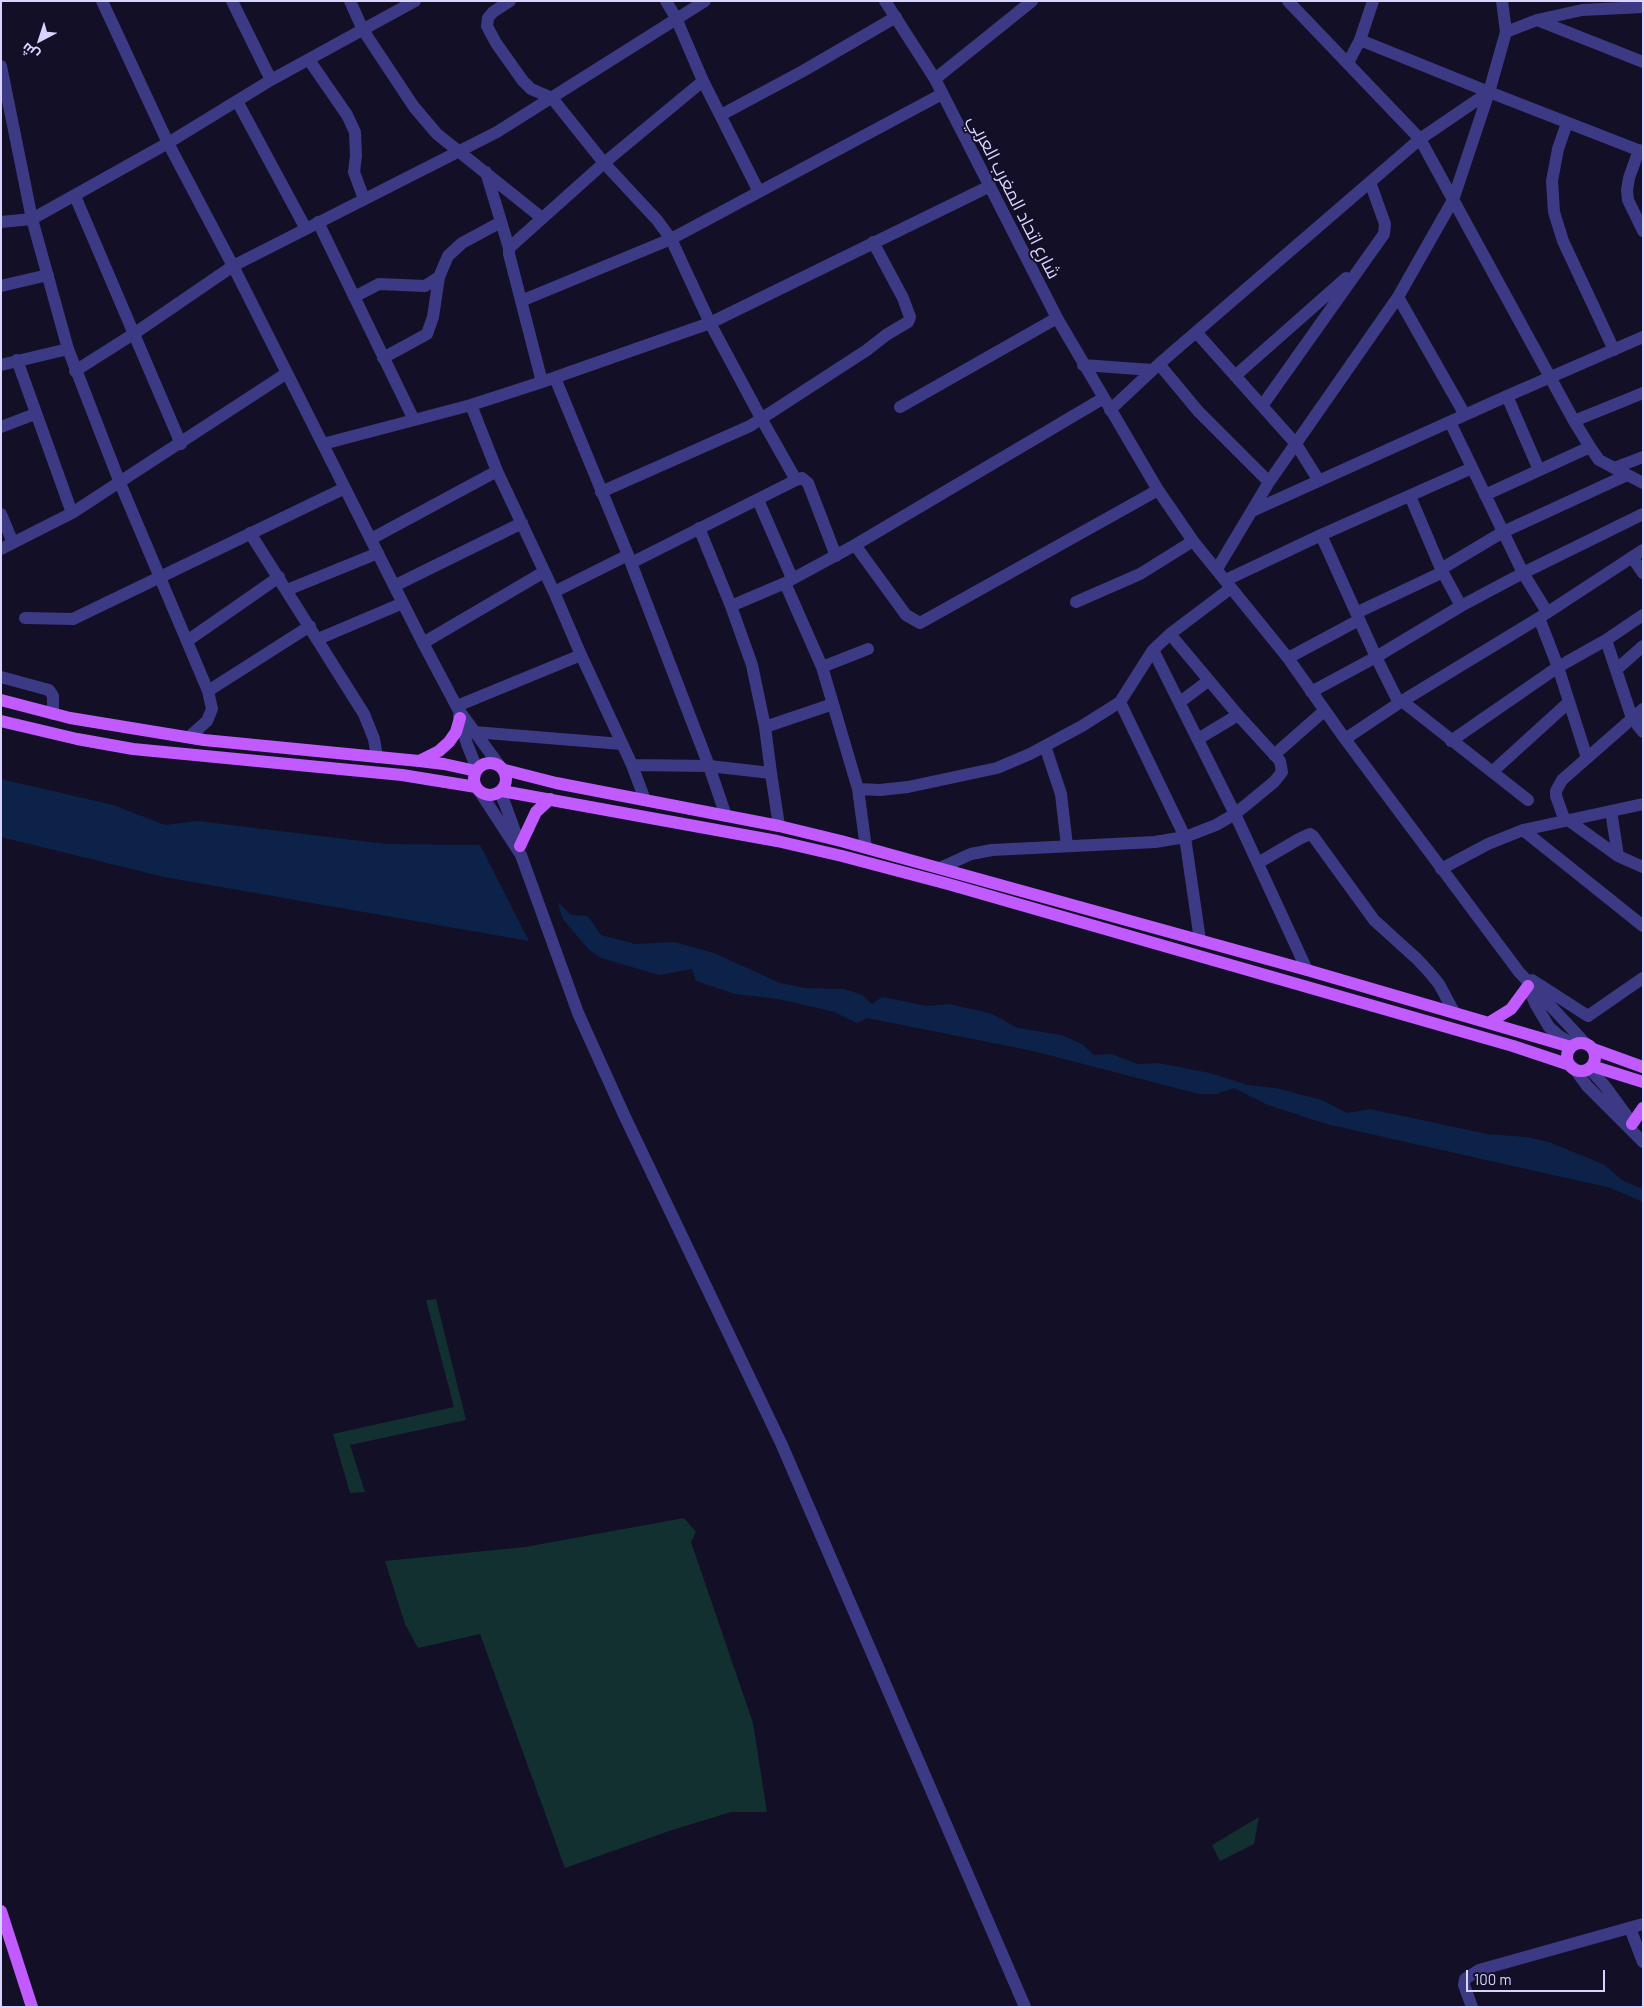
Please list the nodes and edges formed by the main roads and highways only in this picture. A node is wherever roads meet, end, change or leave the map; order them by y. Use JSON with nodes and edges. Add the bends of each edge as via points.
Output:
{"nodes":[{"id":1,"x":1,"y":700,"type":"edge"},
{"id":2,"x":458,"y":711,"type":"road end"},
{"id":3,"x":1,"y":721,"type":"edge"},
{"id":4,"x":419,"y":761,"type":"junction"},
{"id":5,"x":502,"y":767,"type":"junction"},
{"id":6,"x":477,"y":770,"type":"junction"},
{"id":7,"x":478,"y":789,"type":"junction"},
{"id":8,"x":501,"y":792,"type":"junction"},
{"id":9,"x":550,"y":799,"type":"junction"},
{"id":10,"x":521,"y":851,"type":"road end"},
{"id":11,"x":1528,"y":984,"type":"road end"},
{"id":12,"x":1490,"y":1022,"type":"junction"},
{"id":13,"x":1581,"y":1046,"type":"junction"},
{"id":14,"x":1572,"y":1066,"type":"junction"},
{"id":15,"x":1590,"y":1067,"type":"junction"},
{"id":16,"x":1643,"y":1067,"type":"edge"},
{"id":17,"x":1643,"y":1082,"type":"edge"},
{"id":18,"x":1643,"y":1108,"type":"edge"},
{"id":19,"x":1637,"y":1134,"type":"edge"},
{"id":20,"x":1,"y":1911,"type":"edge"},
{"id":21,"x":32,"y":2007,"type":"edge"}],
"edges":[{"from":1,"to":4,"type":"main road","via":[[53,714],[189,737]]},
{"from":2,"to":4,"type":"main road","via":[[456,732],[449,742]]},
{"from":3,"to":7,"type":"main road","via":[[134,749],[402,775]]},
{"from":4,"to":6,"type":"main road"},
{"from":5,"to":6,"type":"main road","via":[[488,762]]},
{"from":5,"to":8,"type":"main road","via":[[507,781]]},
{"from":5,"to":12,"type":"main road","via":[[556,783],[779,826],[866,848]]},
{"from":6,"to":7,"type":"main road","via":[[474,779]]},
{"from":7,"to":8,"type":"main road","via":[[491,795]]},
{"from":8,"to":9,"type":"main road"},
{"from":9,"to":10,"type":"main road","via":[[536,812]]},
{"from":9,"to":14,"type":"main road","via":[[777,841],[948,884],[1513,1046]]},
{"from":11,"to":12,"type":"main road","via":[[1510,1009]]},
{"from":12,"to":13,"type":"main road"},
{"from":13,"to":14,"type":"main road","via":[[1568,1054]]},
{"from":13,"to":15,"type":"main road","via":[[1595,1059]]},
{"from":13,"to":16,"type":"main road"},
{"from":14,"to":15,"type":"main road","via":[[1579,1070]]},
{"from":15,"to":17,"type":"main road"},
{"from":18,"to":19,"type":"main road"},
{"from":20,"to":21,"type":"main road"}]}
